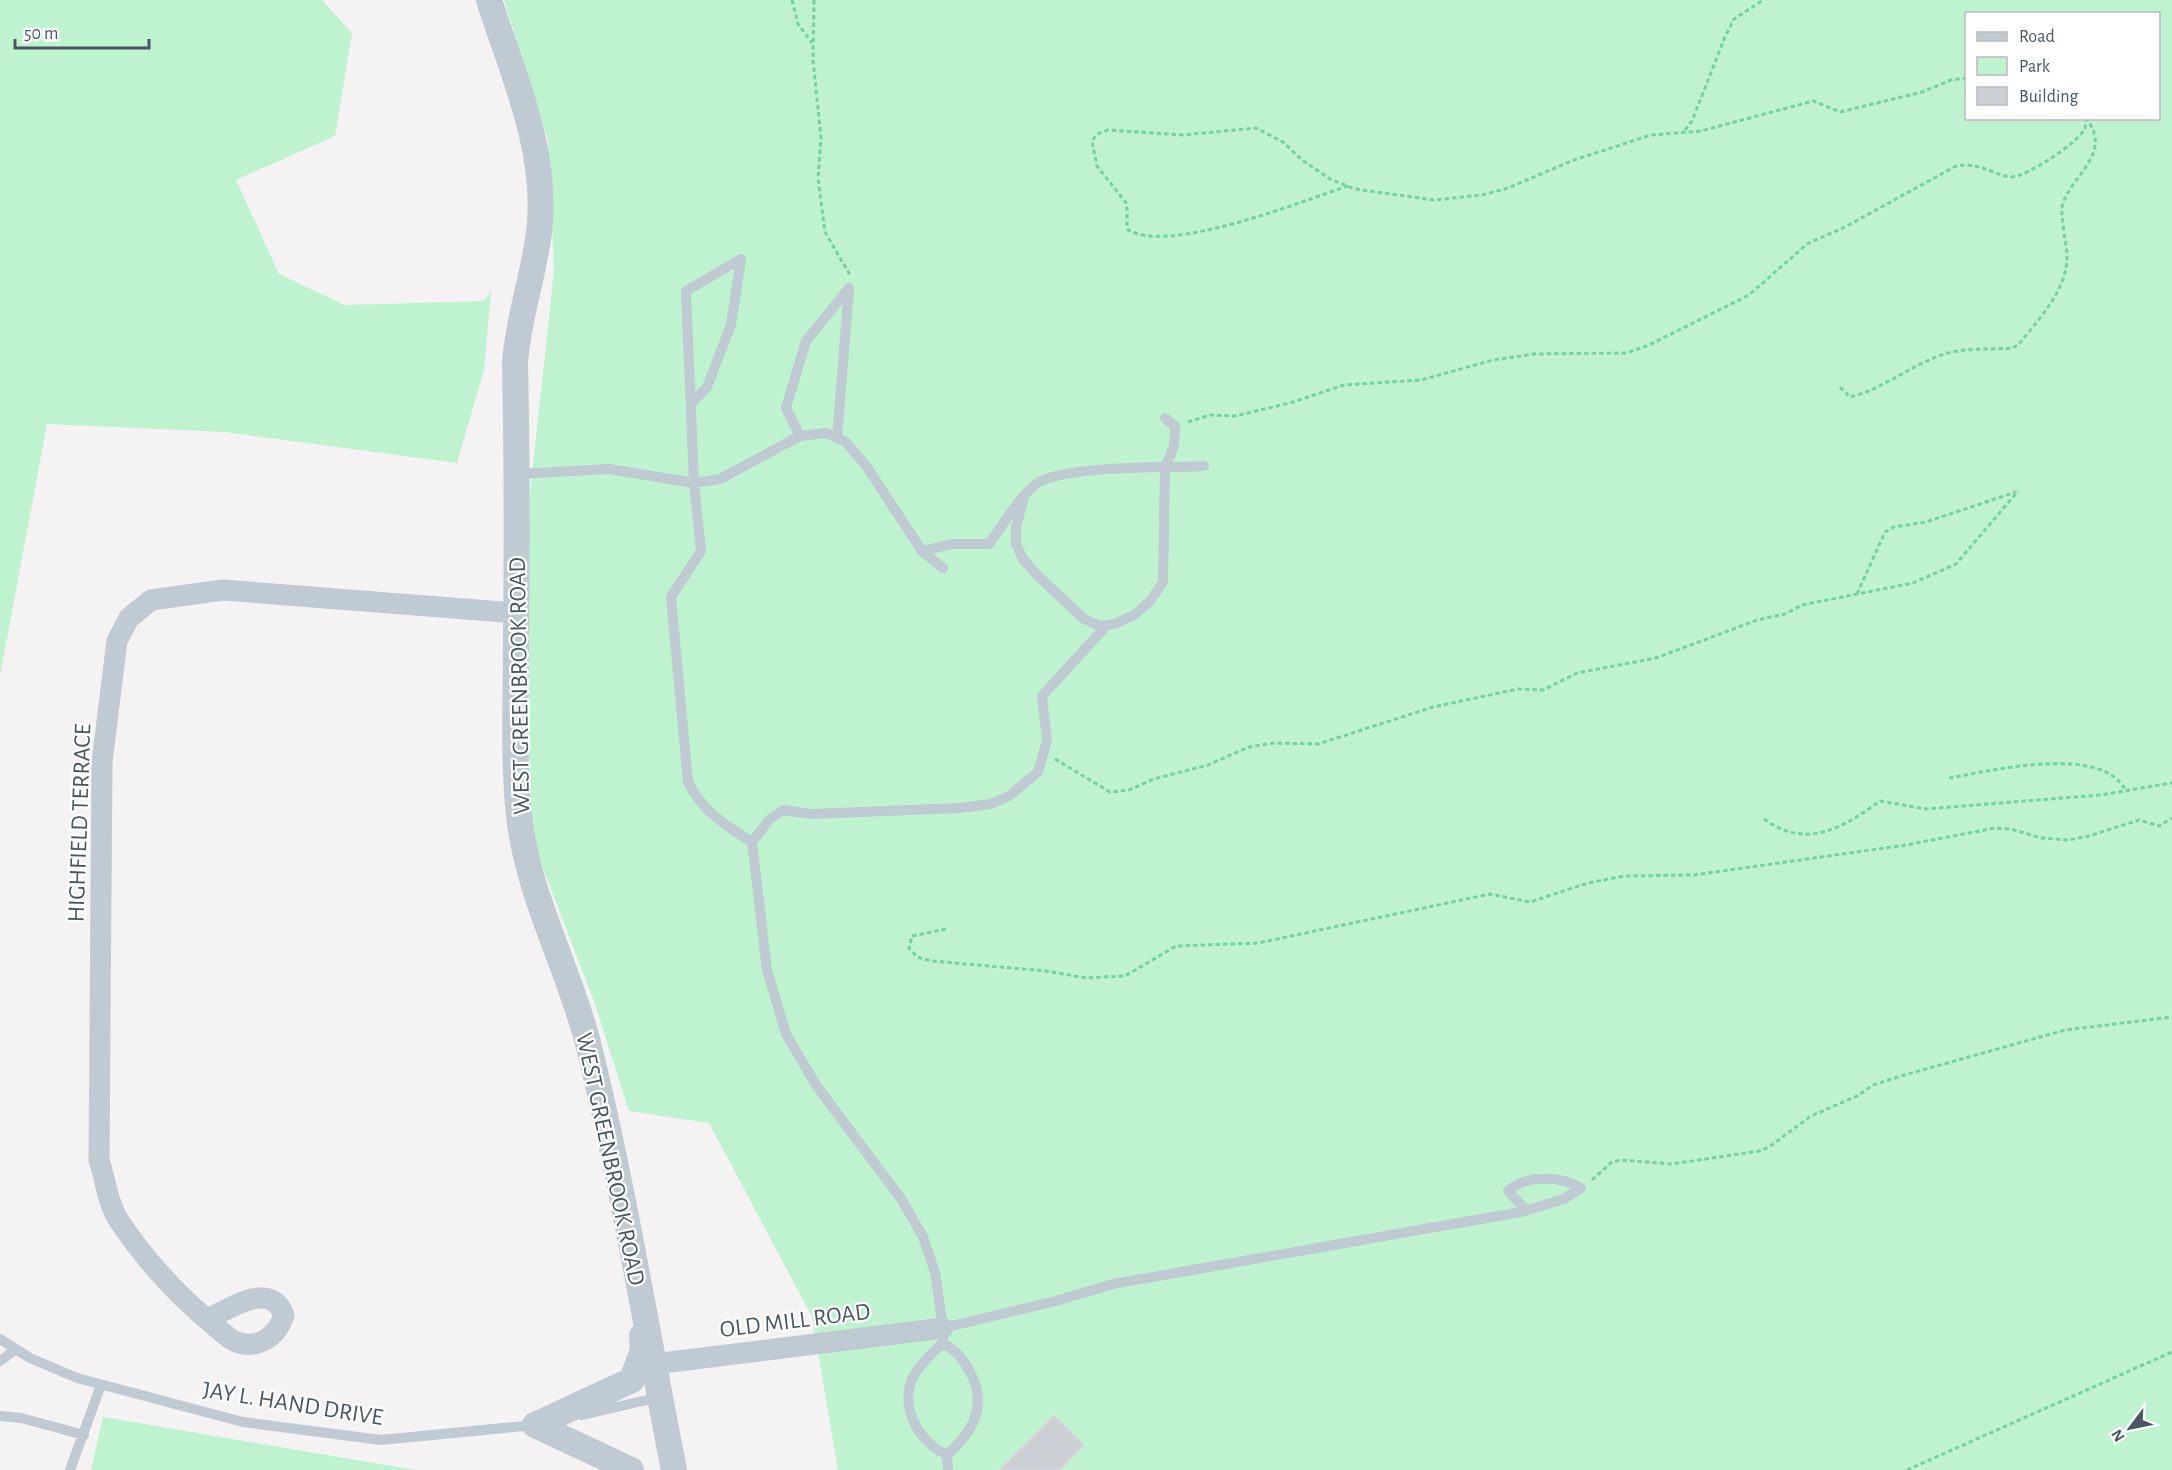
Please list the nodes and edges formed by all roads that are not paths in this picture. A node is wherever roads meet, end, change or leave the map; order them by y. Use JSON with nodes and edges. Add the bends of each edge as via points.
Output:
{"nodes":[{"id":1,"x":489,"y":0,"type":"edge"},
{"id":2,"x":691,"y":404,"type":"junction"},
{"id":3,"x":1165,"y":418,"type":"dead end"},
{"id":4,"x":800,"y":436,"type":"junction"},
{"id":5,"x":837,"y":438,"type":"junction"},
{"id":6,"x":1204,"y":466,"type":"dead end"},
{"id":7,"x":1165,"y":468,"type":"junction"},
{"id":8,"x":516,"y":474,"type":"junction"},
{"id":9,"x":694,"y":483,"type":"junction"},
{"id":10,"x":1024,"y":498,"type":"junction"},
{"id":11,"x":922,"y":551,"type":"junction"},
{"id":12,"x":943,"y":568,"type":"dead end"},
{"id":13,"x":517,"y":613,"type":"junction"},
{"id":14,"x":1107,"y":625,"type":"junction"},
{"id":15,"x":752,"y":842,"type":"junction"},
{"id":16,"x":1521,"y":1212,"type":"junction"},
{"id":17,"x":638,"y":1289,"type":"junction"},
{"id":18,"x":207,"y":1319,"type":"dead end"},
{"id":19,"x":943,"y":1335,"type":"junction"},
{"id":20,"x":0,"y":1339,"type":"edge"},
{"id":21,"x":16,"y":1349,"type":"junction"},
{"id":22,"x":0,"y":1361,"type":"edge"},
{"id":23,"x":654,"y":1364,"type":"junction"},
{"id":24,"x":101,"y":1385,"type":"junction"},
{"id":25,"x":660,"y":1397,"type":"junction"},
{"id":26,"x":0,"y":1416,"type":"edge"},
{"id":27,"x":535,"y":1425,"type":"junction"},
{"id":28,"x":84,"y":1435,"type":"junction"},
{"id":29,"x":947,"y":1455,"type":"junction"},
{"id":30,"x":70,"y":1470,"type":"edge"},
{"id":31,"x":631,"y":1470,"type":"edge"},
{"id":32,"x":674,"y":1470,"type":"edge"},
{"id":33,"x":948,"y":1470,"type":"edge"}],
"edges":[{"from":1,"to":8,"type":"street","name":"WEST GREENBROOK ROAD","via":[[530,126],[541,200],[536,250],[516,347]]},
{"from":2,"to":2,"type":"lane","via":[[707,387],[731,326],[741,259],[686,291]]},
{"from":2,"to":9,"type":"lane"},
{"from":3,"to":7,"type":"lane","via":[[1175,426],[1174,446]]},
{"from":4,"to":5,"type":"lane","via":[[826,433]]},
{"from":4,"to":5,"type":"lane","via":[[786,408],[806,341],[849,288]]},
{"from":4,"to":9,"type":"lane","via":[[720,479]]},
{"from":5,"to":11,"type":"lane","via":[[846,442],[867,467]]},
{"from":6,"to":7,"type":"lane"},
{"from":7,"to":10,"type":"lane","via":[[1047,478],[1035,484]]},
{"from":7,"to":14,"type":"lane","via":[[1163,582],[1150,602],[1134,615]]},
{"from":8,"to":9,"type":"lane","via":[[609,469]]},
{"from":8,"to":13,"type":"street","name":"WEST GREENBROOK ROAD"},
{"from":9,"to":15,"type":"lane","via":[[700,551],[671,597],[688,782],[696,799],[717,820]]},
{"from":10,"to":11,"type":"lane","via":[[989,544],[952,544]]},
{"from":10,"to":14,"type":"lane","via":[[1016,527],[1016,544],[1023,559],[1084,619]]},
{"from":11,"to":12,"type":"lane"},
{"from":13,"to":17,"type":"street","name":"WEST GREENBROOK ROAD","via":[[516,739],[523,838],[545,924],[577,1003],[588,1045],[631,1238]]},
{"from":13,"to":18,"type":"street","name":"HIGHFIELD TERRACE","via":[[223,590],[151,600],[129,618],[117,641],[102,762],[99,1160],[117,1219],[182,1299]]},
{"from":14,"to":15,"type":"lane","via":[[1042,696],[1047,740],[1038,772],[1009,796],[991,804],[959,808],[846,813],[783,810],[770,819]]},
{"from":15,"to":19,"type":"lane","via":[[767,970],[786,1034],[816,1085],[902,1200],[923,1237],[935,1272]]},
{"from":16,"to":16,"type":"lane","via":[[1525,1209],[1508,1191],[1526,1180],[1558,1179],[1581,1188]]},
{"from":16,"to":19,"type":"lane","via":[[1113,1284]]},
{"from":17,"to":23,"type":"street","name":"WEST GREENBROOK ROAD"},
{"from":17,"to":27,"type":"street","via":[[643,1350],[632,1380]]},
{"from":19,"to":23,"type":"street","name":"OLD MILL ROAD"},
{"from":19,"to":29,"type":"lane","via":[[978,1387],[978,1413],[969,1434]]},
{"from":19,"to":29,"type":"lane","via":[[914,1375],[907,1398],[921,1434],[934,1449]]},
{"from":20,"to":21,"type":"lane","name":"JAY L. HAND DRIVE"},
{"from":21,"to":22,"type":"lane"},
{"from":21,"to":24,"type":"lane","name":"JAY L. HAND DRIVE","via":[[67,1374]]},
{"from":23,"to":25,"type":"street","name":"WEST GREENBROOK ROAD"},
{"from":24,"to":27,"type":"lane","name":"JAY L. HAND DRIVE","via":[[243,1422],[381,1440]]},
{"from":24,"to":28,"type":"lane"},
{"from":25,"to":27,"type":"lane","name":"JAY L. HAND DRIVE"},
{"from":25,"to":32,"type":"street","name":"WEST GREENBROOK ROAD"},
{"from":26,"to":28,"type":"lane"},
{"from":27,"to":31,"type":"street"},
{"from":28,"to":30,"type":"lane"},
{"from":29,"to":33,"type":"lane"}]}
